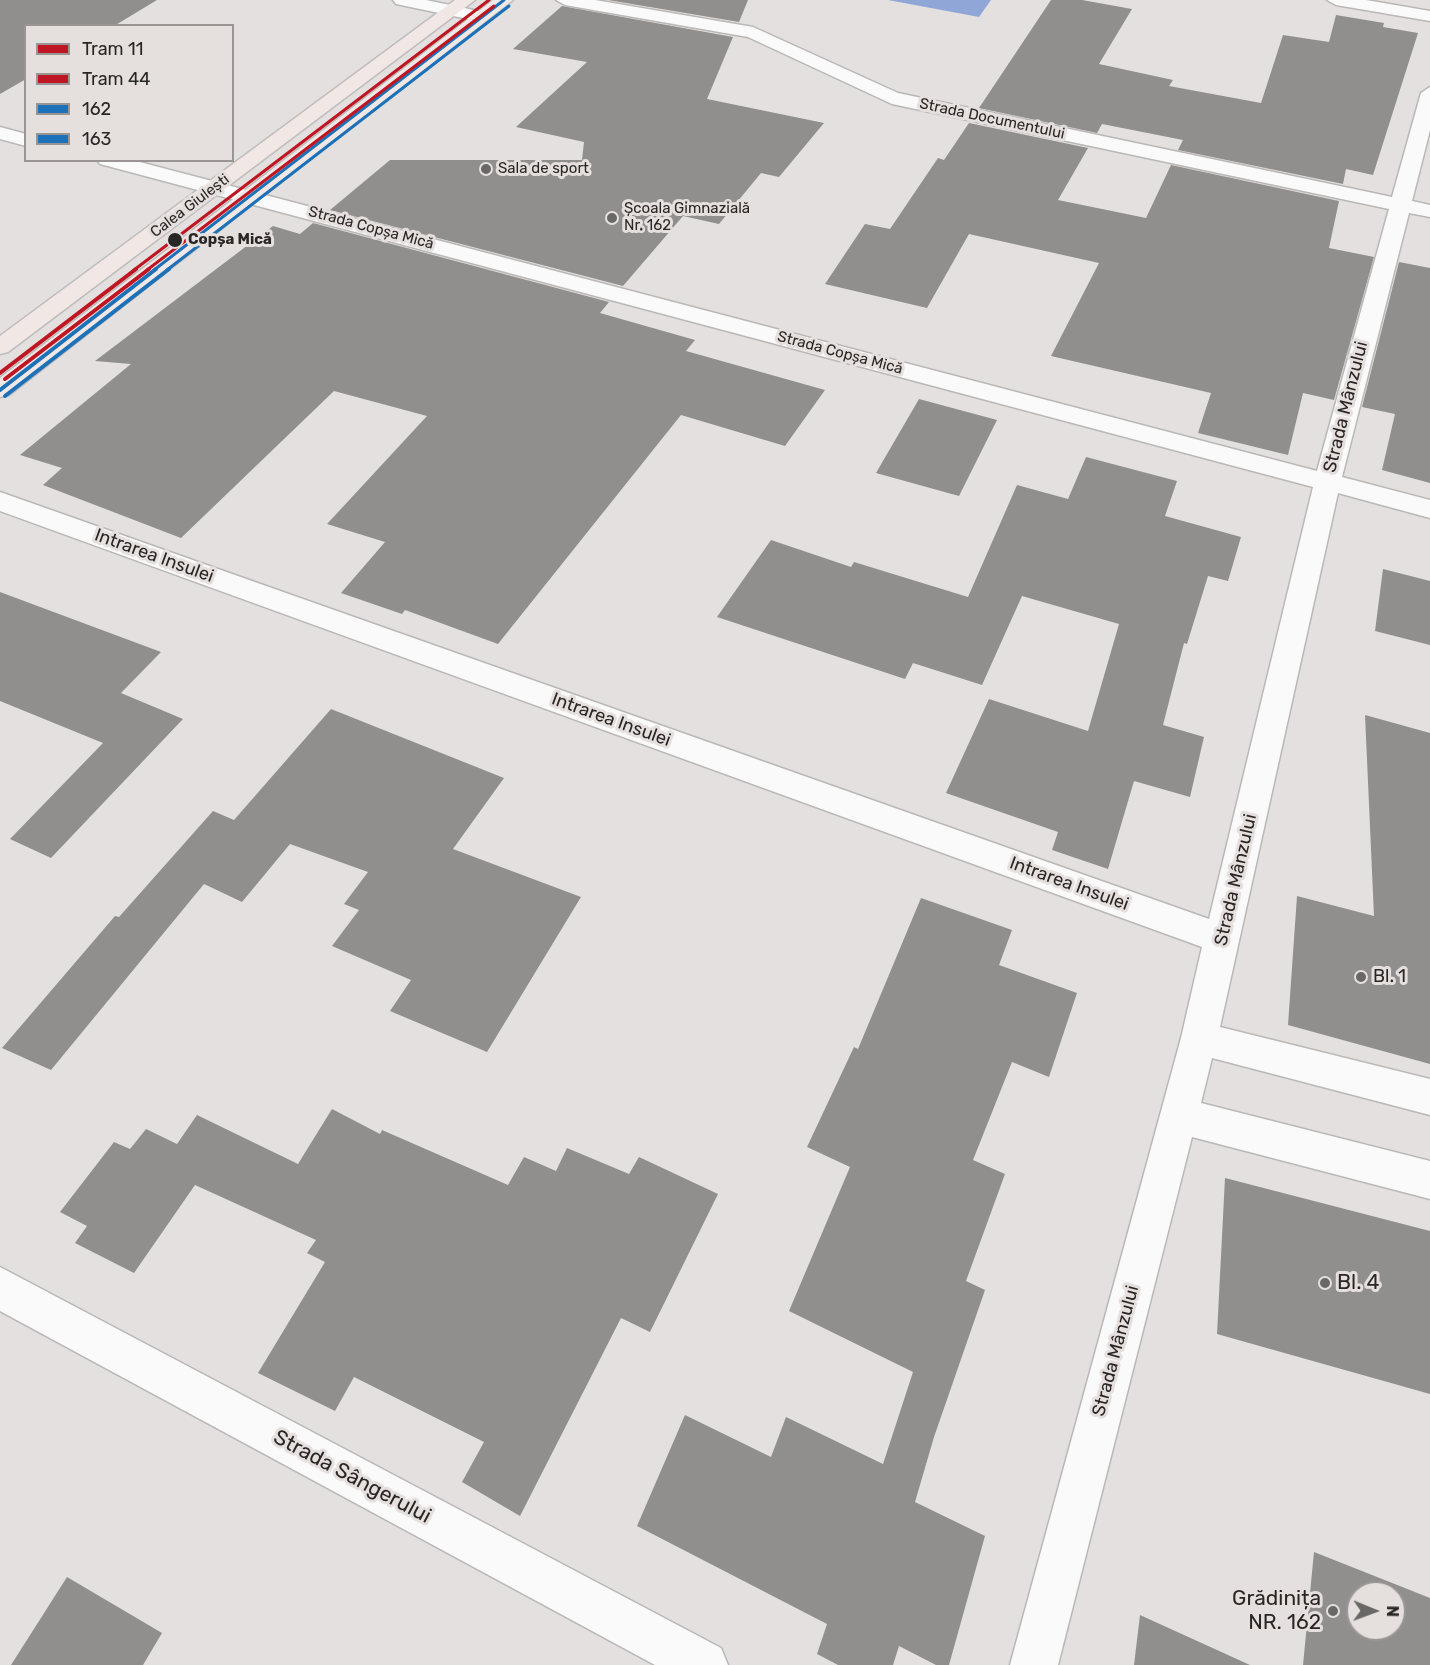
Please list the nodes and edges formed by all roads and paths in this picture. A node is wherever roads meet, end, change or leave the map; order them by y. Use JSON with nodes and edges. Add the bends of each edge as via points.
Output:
{"nodes":[{"id":1,"x":402,"y":0,"type":"edge"},
{"id":2,"x":504,"y":0,"type":"edge"},
{"id":3,"x":565,"y":0,"type":"edge"},
{"id":4,"x":1336,"y":0,"type":"edge"},
{"id":5,"x":459,"y":5,"type":"edge"},
{"id":6,"x":1430,"y":16,"type":"edge"},
{"id":7,"x":482,"y":17,"type":"junction"},
{"id":8,"x":1430,"y":93,"type":"edge"},
{"id":9,"x":0,"y":133,"type":"edge"},
{"id":10,"x":24,"y":139,"type":"edge"},
{"id":11,"x":115,"y":162,"type":"edge"},
{"id":12,"x":214,"y":188,"type":"junction"},
{"id":13,"x":251,"y":196,"type":"junction"},
{"id":14,"x":1414,"y":207,"type":"edge"},
{"id":15,"x":0,"y":347,"type":"edge"},
{"id":16,"x":0,"y":390,"type":"edge"},
{"id":17,"x":1326,"y":482,"type":"junction"},
{"id":18,"x":0,"y":501,"type":"edge"},
{"id":19,"x":1430,"y":509,"type":"edge"},
{"id":20,"x":1222,"y":939,"type":"junction"},
{"id":21,"x":1199,"y":1038,"type":"junction"},
{"id":22,"x":1430,"y":1097,"type":"edge"},
{"id":23,"x":1178,"y":1115,"type":"junction"},
{"id":24,"x":1430,"y":1180,"type":"edge"},
{"id":25,"x":0,"y":1288,"type":"edge"},
{"id":26,"x":704,"y":1665,"type":"edge"},
{"id":27,"x":1034,"y":1665,"type":"edge"}],
"edges":[{"from":1,"to":5,"type":"street"},
{"from":2,"to":7,"type":"main road","name":"Calea Giulești"},
{"from":3,"to":14,"type":"street","name":"Strada Documentului","via":[[753,32],[892,98]]},
{"from":4,"to":6,"type":"street"},
{"from":5,"to":7,"type":"street"},
{"from":5,"to":12,"type":"main road","name":"Calea Giulești"},
{"from":7,"to":13,"type":"main road","name":"Calea Giulești"},
{"from":8,"to":14,"type":"street","name":"Strada Mânzului"},
{"from":9,"to":10,"type":"street"},
{"from":11,"to":12,"type":"street","name":"Strada Copșa Mică"},
{"from":12,"to":13,"type":"street","name":"Strada Copșa Mică"},
{"from":12,"to":15,"type":"main road","name":"Calea Giulești"},
{"from":13,"to":16,"type":"main road","name":"Calea Giulești"},
{"from":13,"to":17,"type":"street","name":"Strada Copșa Mică"},
{"from":14,"to":17,"type":"street","name":"Strada Mânzului"},
{"from":17,"to":19,"type":"street","name":"Strada Copșa Mică"},
{"from":17,"to":20,"type":"street","name":"Strada Mânzului"},
{"from":18,"to":20,"type":"street","name":"Intrarea Insulei"},
{"from":20,"to":21,"type":"street","name":"Strada Mânzului"},
{"from":21,"to":22,"type":"street"},
{"from":21,"to":23,"type":"street","name":"Strada Mânzului"},
{"from":23,"to":24,"type":"street"},
{"from":23,"to":27,"type":"street","name":"Strada Mânzului"},
{"from":25,"to":26,"type":"street","name":"Strada Sângerului"}]}
